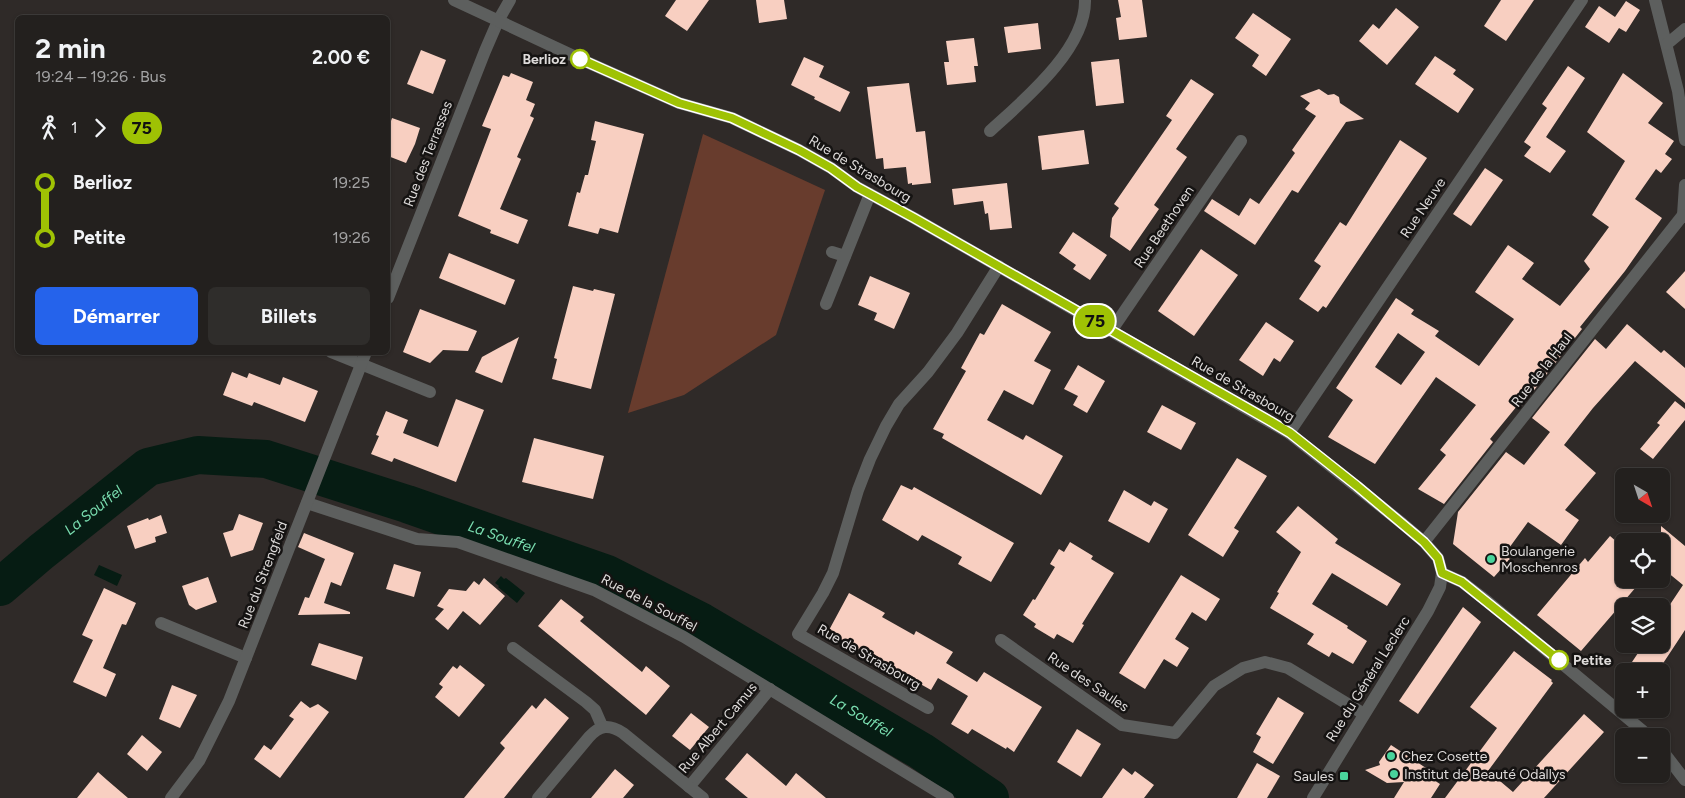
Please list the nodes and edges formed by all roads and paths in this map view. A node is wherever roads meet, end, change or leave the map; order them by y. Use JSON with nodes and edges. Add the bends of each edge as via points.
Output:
{"nodes":[{"id":1,"x":454,"y":0,"type":"edge"},
{"id":2,"x":510,"y":0,"type":"edge"},
{"id":3,"x":1085,"y":0,"type":"edge"},
{"id":4,"x":1582,"y":0,"type":"edge"},
{"id":5,"x":1655,"y":0,"type":"edge"},
{"id":6,"x":498,"y":21,"type":"junction"},
{"id":7,"x":1685,"y":29,"type":"edge"},
{"id":8,"x":1667,"y":44,"type":"junction"},
{"id":9,"x":990,"y":131,"type":"dead end"},
{"id":10,"x":1685,"y":140,"type":"edge"},
{"id":11,"x":1241,"y":141,"type":"dead end"},
{"id":12,"x":1685,"y":185,"type":"edge"},
{"id":13,"x":870,"y":194,"type":"junction"},
{"id":14,"x":1684,"y":216,"type":"edge"},
{"id":15,"x":832,"y":252,"type":"dead end"},
{"id":16,"x":845,"y":256,"type":"junction"},
{"id":17,"x":999,"y":266,"type":"junction"},
{"id":18,"x":390,"y":293,"type":"edge"},
{"id":19,"x":826,"y":304,"type":"dead end"},
{"id":20,"x":1111,"y":330,"type":"junction"},
{"id":21,"x":338,"y":355,"type":"edge"},
{"id":22,"x":365,"y":355,"type":"edge"},
{"id":23,"x":361,"y":365,"type":"junction"},
{"id":24,"x":430,"y":392,"type":"dead end"},
{"id":25,"x":1290,"y":433,"type":"junction"},
{"id":26,"x":307,"y":503,"type":"junction"},
{"id":27,"x":1424,"y":542,"type":"junction"},
{"id":28,"x":1442,"y":573,"type":"junction"},
{"id":29,"x":161,"y":623,"type":"dead end"},
{"id":30,"x":1001,"y":640,"type":"dead end"},
{"id":31,"x":513,"y":648,"type":"dead end"},
{"id":32,"x":246,"y":658,"type":"junction"},
{"id":33,"x":770,"y":689,"type":"junction"},
{"id":34,"x":928,"y":708,"type":"dead end"},
{"id":35,"x":1364,"y":714,"type":"junction"},
{"id":36,"x":602,"y":726,"type":"junction"},
{"id":37,"x":1639,"y":728,"type":"edge"},
{"id":38,"x":1670,"y":761,"type":"edge"},
{"id":39,"x":1685,"y":780,"type":"edge"},
{"id":40,"x":689,"y":787,"type":"junction"},
{"id":41,"x":171,"y":798,"type":"edge"},
{"id":42,"x":538,"y":798,"type":"edge"},
{"id":43,"x":703,"y":798,"type":"edge"},
{"id":44,"x":948,"y":798,"type":"edge"},
{"id":45,"x":1313,"y":798,"type":"edge"}],
"edges":[{"from":1,"to":6,"type":"street","name":"Rue de Strasbourg"},
{"from":2,"to":6,"type":"street","name":"Rue des Terrasses"},
{"from":3,"to":9,"type":"street","via":[[1082,23],[1056,65],[1041,84]]},
{"from":4,"to":25,"type":"street","name":"Rue Neuve"},
{"from":5,"to":8,"type":"street"},
{"from":6,"to":13,"type":"street","name":"Rue de Strasbourg","via":[[679,103],[732,118],[814,158]]},
{"from":6,"to":18,"type":"street","name":"Rue des Terrasses"},
{"from":7,"to":8,"type":"street"},
{"from":8,"to":10,"type":"street"},
{"from":11,"to":20,"type":"street","name":"Rue Beethoven"},
{"from":12,"to":14,"type":"street"},
{"from":13,"to":16,"type":"street"},
{"from":13,"to":17,"type":"street","name":"Rue de Strasbourg"},
{"from":14,"to":27,"type":"street","name":"Rue de la Haul"},
{"from":15,"to":16,"type":"street"},
{"from":16,"to":19,"type":"street"},
{"from":17,"to":20,"type":"street","name":"Rue de Strasbourg"},
{"from":17,"to":34,"type":"street","name":"Rue de Strasbourg","via":[[952,340],[899,404],[886,426],[858,490],[833,573],[798,634]]},
{"from":20,"to":25,"type":"street","name":"Rue de Strasbourg"},
{"from":21,"to":23,"type":"street"},
{"from":22,"to":23,"type":"street"},
{"from":23,"to":24,"type":"street"},
{"from":23,"to":26,"type":"street"},
{"from":25,"to":27,"type":"street","name":"Rue de Strasbourg"},
{"from":26,"to":32,"type":"street","name":"Rue du Strengfeld"},
{"from":26,"to":33,"type":"street","name":"Rue de la Souffel","via":[[417,539],[458,542],[594,590],[684,637]]},
{"from":27,"to":28,"type":"street","name":"Rue de Strasbourg","via":[[1438,558]]},
{"from":28,"to":35,"type":"street","name":"Rue du Général Leclerc","via":[[1440,586],[1428,610]]},
{"from":28,"to":37,"type":"street","via":[[1462,582]]},
{"from":29,"to":32,"type":"street"},
{"from":30,"to":35,"type":"street","name":"Rue des Saules","via":[[1122,725],[1175,733],[1214,686],[1243,668],[1265,662],[1288,668]]},
{"from":31,"to":36,"type":"street","via":[[586,702],[595,710]]},
{"from":32,"to":41,"type":"street","name":"Rue du Strengfeld","via":[[208,745]]},
{"from":33,"to":40,"type":"street","name":"Rue Albert Camus"},
{"from":33,"to":44,"type":"street","name":"Rue de la Souffel"},
{"from":35,"to":45,"type":"street","name":"Rue du Général Leclerc"},
{"from":36,"to":40,"type":"street","name":"Rue Albert Camus","via":[[623,733]]},
{"from":36,"to":42,"type":"street"},
{"from":38,"to":39,"type":"street"},
{"from":40,"to":43,"type":"street","name":"Rue Albert Camus"}]}
